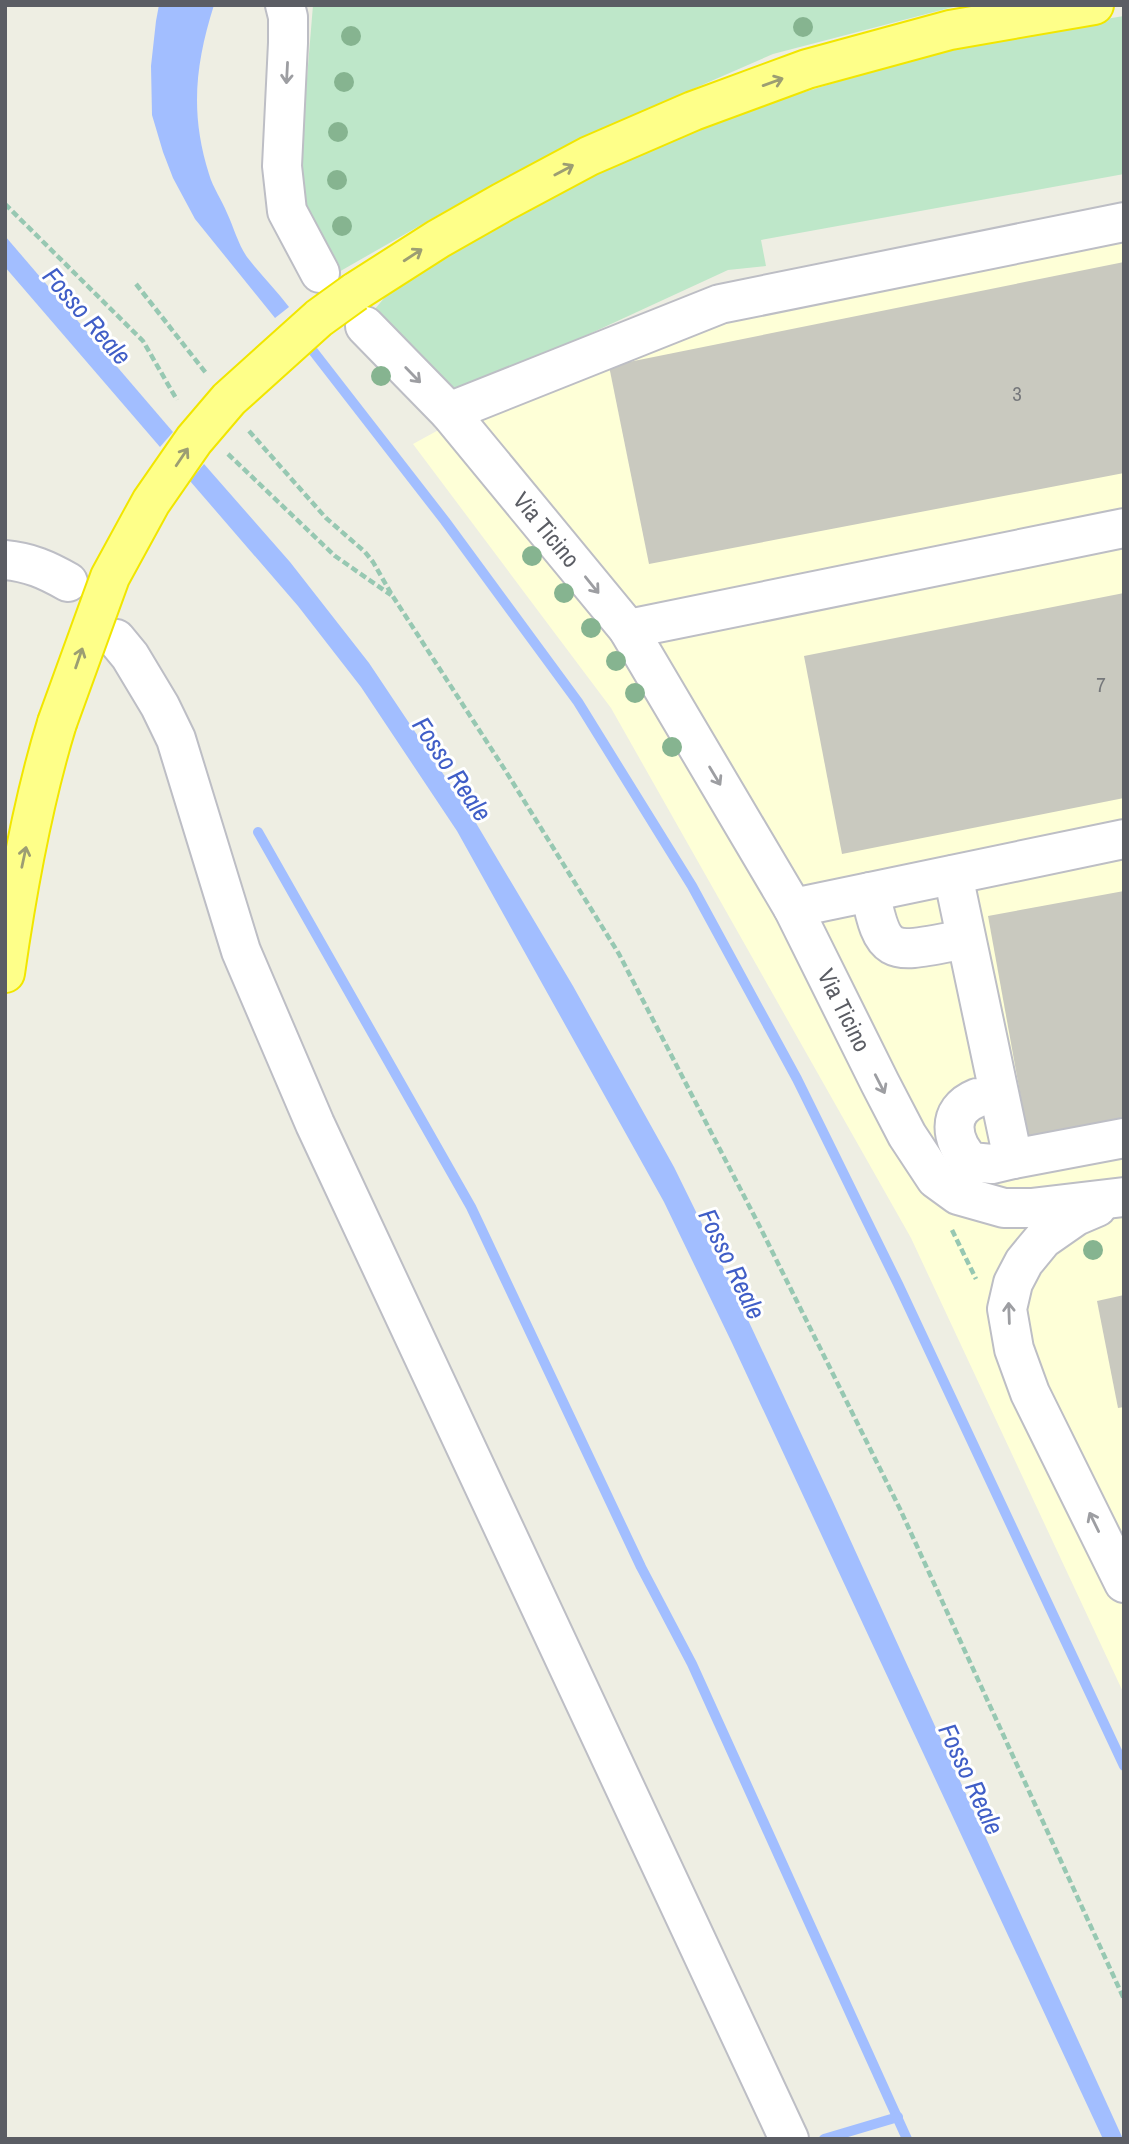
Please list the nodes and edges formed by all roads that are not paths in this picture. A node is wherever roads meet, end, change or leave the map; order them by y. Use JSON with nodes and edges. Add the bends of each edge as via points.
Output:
{"nodes":[{"id":1,"x":285,"y":5,"type":"edge"},
{"id":2,"x":1094,"y":5,"type":"edge"},
{"id":3,"x":1124,"y":222,"type":"edge"},
{"id":4,"x":320,"y":273,"type":"dead end"},
{"id":5,"x":360,"y":309,"type":"junction"},
{"id":6,"x":449,"y":412,"type":"junction"},
{"id":7,"x":1124,"y":528,"type":"edge"},
{"id":8,"x":5,"y":560,"type":"edge"},
{"id":9,"x":68,"y":582,"type":"dead end"},
{"id":10,"x":628,"y":629,"type":"junction"},
{"id":11,"x":116,"y":639,"type":"dead end"},
{"id":12,"x":1124,"y":839,"type":"edge"},
{"id":13,"x":953,"y":875,"type":"junction"},
{"id":14,"x":870,"y":892,"type":"junction"},
{"id":15,"x":793,"y":908,"type":"junction"},
{"id":16,"x":950,"y":942,"type":"dead end"},
{"id":17,"x":5,"y":973,"type":"edge"},
{"id":18,"x":977,"y":1098,"type":"dead end"},
{"id":19,"x":1124,"y":1138,"type":"edge"},
{"id":20,"x":1013,"y":1159,"type":"junction"},
{"id":21,"x":1119,"y":1198,"type":"edge"},
{"id":22,"x":1124,"y":1583,"type":"edge"},
{"id":23,"x":789,"y":2139,"type":"edge"}],
"edges":[{"from":1,"to":4,"type":"street","one_way":true,"via":[[288,43],[282,166],[287,211]]},
{"from":5,"to":2,"type":"highway","one_way":true,"via":[[438,239],[589,156],[693,111],[807,69],[950,30]]},
{"from":3,"to":6,"type":"street","via":[[720,304]]},
{"from":5,"to":6,"type":"street","name":"Via Ticino","one_way":true},
{"from":17,"to":5,"type":"highway","one_way":true,"bridge":true,"via":[[15,899],[45,762],[110,577],[151,502],[229,399],[319,318]]},
{"from":6,"to":10,"type":"street","name":"Via Ticino","one_way":true},
{"from":7,"to":10,"type":"street"},
{"from":8,"to":9,"type":"street","via":[[26,562]]},
{"from":10,"to":15,"type":"street","name":"Via Ticino","one_way":true},
{"from":11,"to":23,"type":"street","via":[[176,739],[241,951],[315,1124]]},
{"from":12,"to":13,"type":"street"},
{"from":13,"to":14,"type":"street"},
{"from":13,"to":20,"type":"street"},
{"from":14,"to":15,"type":"street"},
{"from":14,"to":16,"type":"street","via":[[876,920],[895,947],[913,949]]},
{"from":15,"to":21,"type":"street","name":"Via Ticino","one_way":true,"via":[[907,1135],[936,1179],[958,1195],[1004,1208]]},
{"from":18,"to":20,"type":"street","via":[[966,1102],[957,1116],[954,1130],[963,1153],[971,1162]]},
{"from":19,"to":20,"type":"street"},
{"from":22,"to":21,"type":"street","name":"Via Ticino","one_way":true,"via":[[1030,1393],[1014,1349],[1007,1309],[1013,1283],[1043,1240],[1076,1216]]}]}
